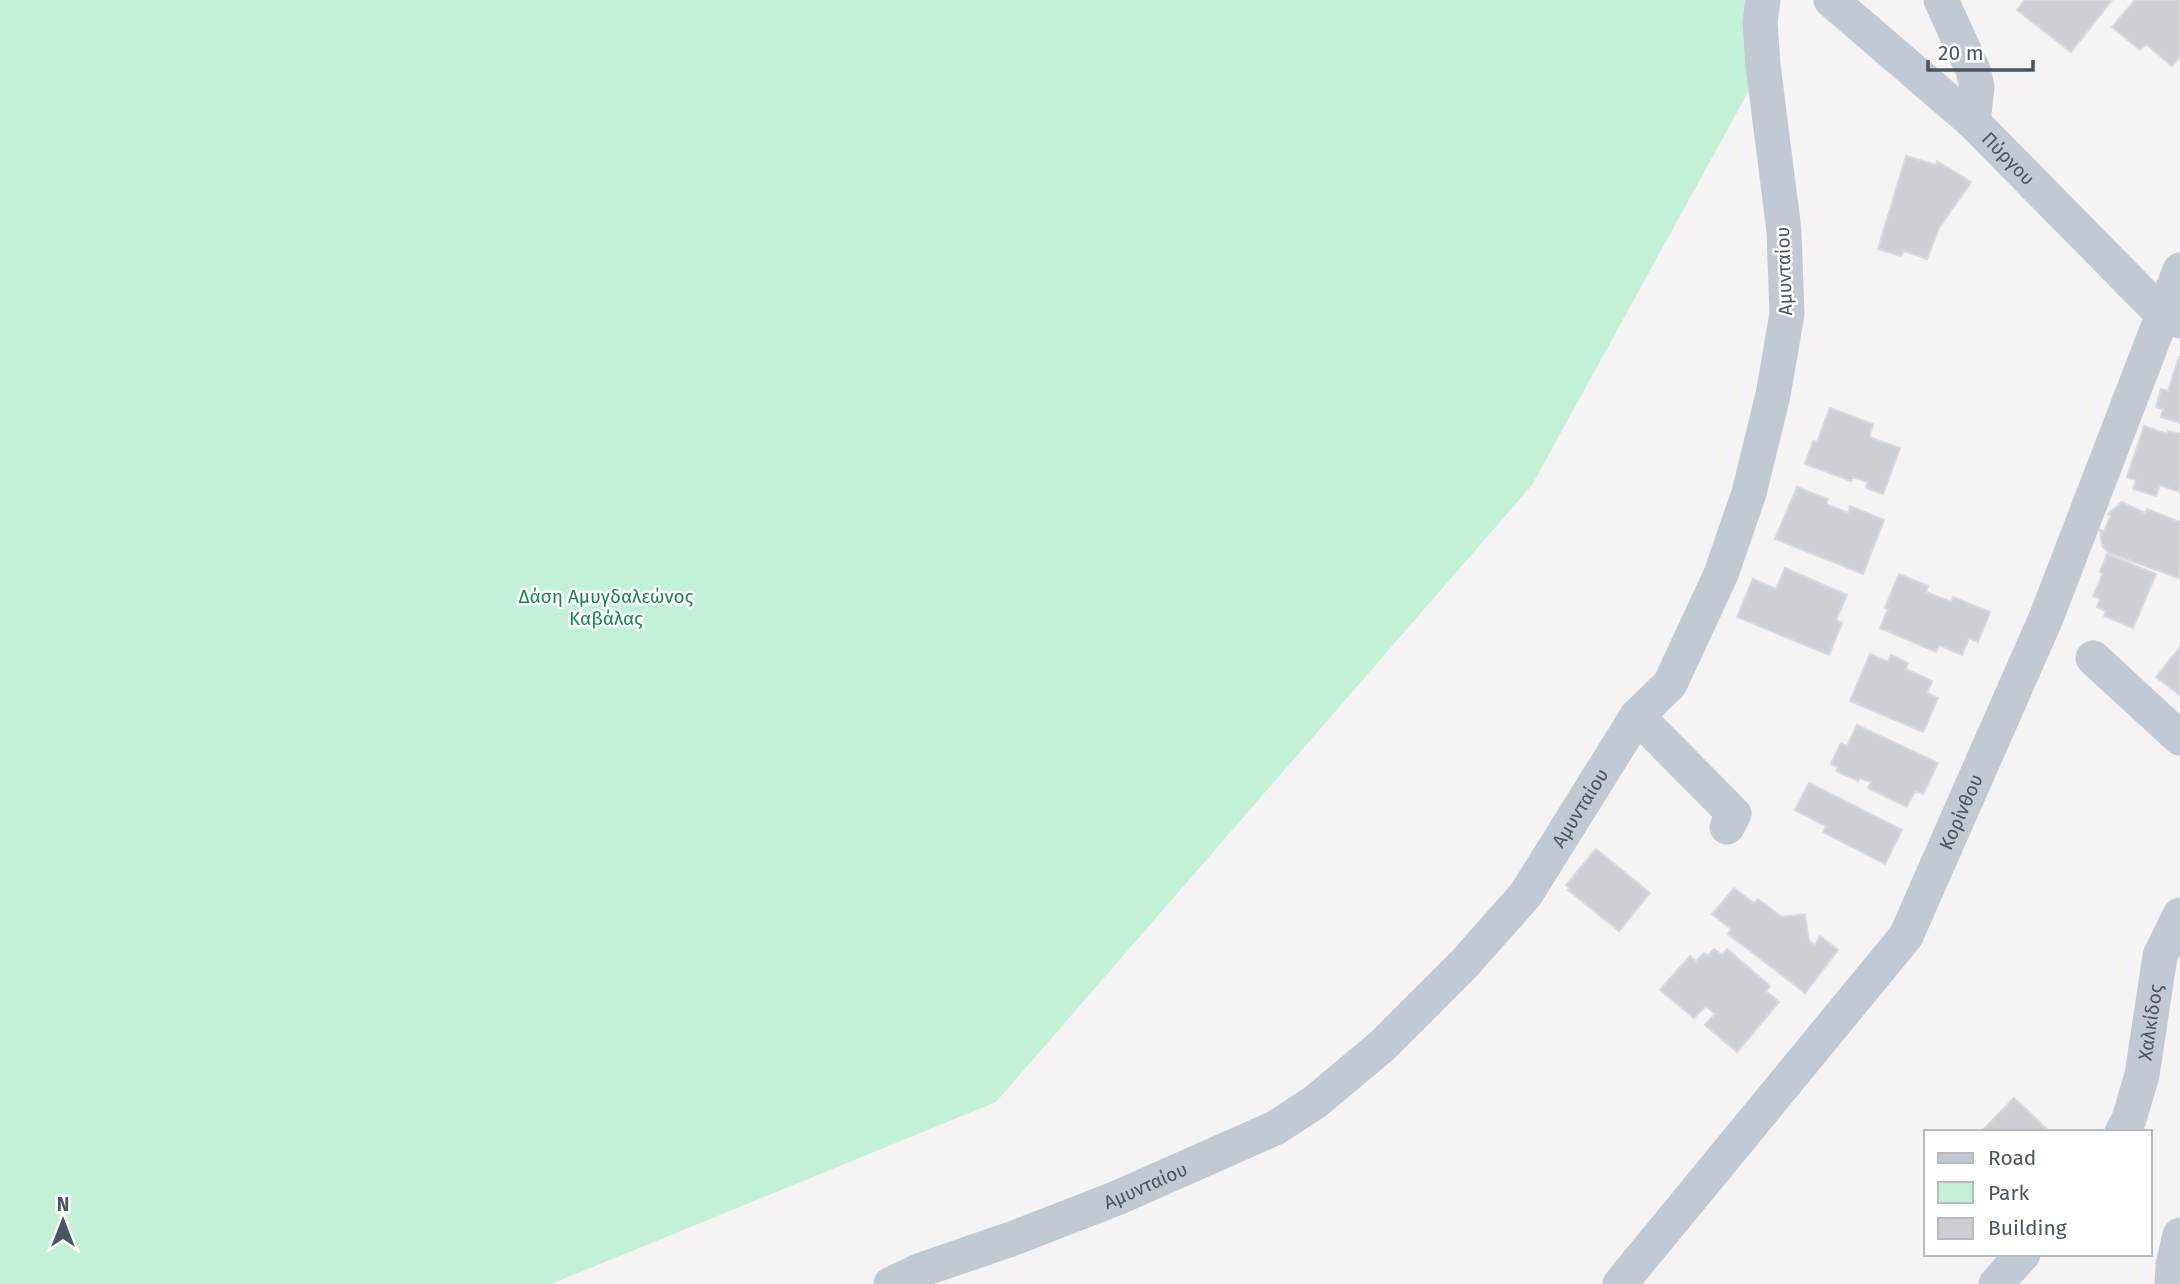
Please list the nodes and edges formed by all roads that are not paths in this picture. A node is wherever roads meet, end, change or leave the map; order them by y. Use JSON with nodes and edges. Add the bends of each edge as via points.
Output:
{"nodes":[{"id":1,"x":1763,"y":0,"type":"edge"},
{"id":2,"x":1831,"y":0,"type":"edge"},
{"id":3,"x":1941,"y":0,"type":"edge"},
{"id":4,"x":1973,"y":122,"type":"junction"},
{"id":5,"x":2180,"y":270,"type":"edge"},
{"id":6,"x":2171,"y":317,"type":"edge"},
{"id":7,"x":2093,"y":658,"type":"dead end"},
{"id":8,"x":1637,"y":716,"type":"junction"},
{"id":9,"x":2180,"y":738,"type":"edge"},
{"id":10,"x":1727,"y":827,"type":"dead end"},
{"id":11,"x":2180,"y":915,"type":"edge"},
{"id":12,"x":2123,"y":1130,"type":"edge"},
{"id":13,"x":2180,"y":1235,"type":"edge"},
{"id":14,"x":2021,"y":1256,"type":"edge"},
{"id":15,"x":891,"y":1284,"type":"edge"},
{"id":16,"x":1620,"y":1284,"type":"edge"},
{"id":17,"x":1996,"y":1284,"type":"edge"},
{"id":18,"x":2172,"y":1284,"type":"edge"}],
"edges":[{"from":1,"to":8,"type":"street","name":"Αμυνταίου","via":[[1763,65],[1784,231],[1787,314],[1773,395],[1749,493],[1721,574],[1670,684]]},
{"from":2,"to":4,"type":"street","name":"Πύργου"},
{"from":3,"to":4,"type":"street","via":[[1973,70]]},
{"from":4,"to":6,"type":"street","name":"Πύργου"},
{"from":5,"to":6,"type":"street","name":"Κορίνθου"},
{"from":6,"to":16,"type":"street","name":"Κορίνθου","via":[[2046,618],[1906,936]]},
{"from":7,"to":9,"type":"street"},
{"from":8,"to":10,"type":"street","via":[[1734,814]]},
{"from":8,"to":15,"type":"street","name":"Αμυνταίου","via":[[1526,894],[1382,1046],[1315,1102],[1275,1128],[1117,1198]]},
{"from":11,"to":12,"type":"street","name":"Χαλκίδος","via":[[2160,956],[2142,1075]]},
{"from":13,"to":18,"type":"street"},
{"from":14,"to":17,"type":"street"}]}
